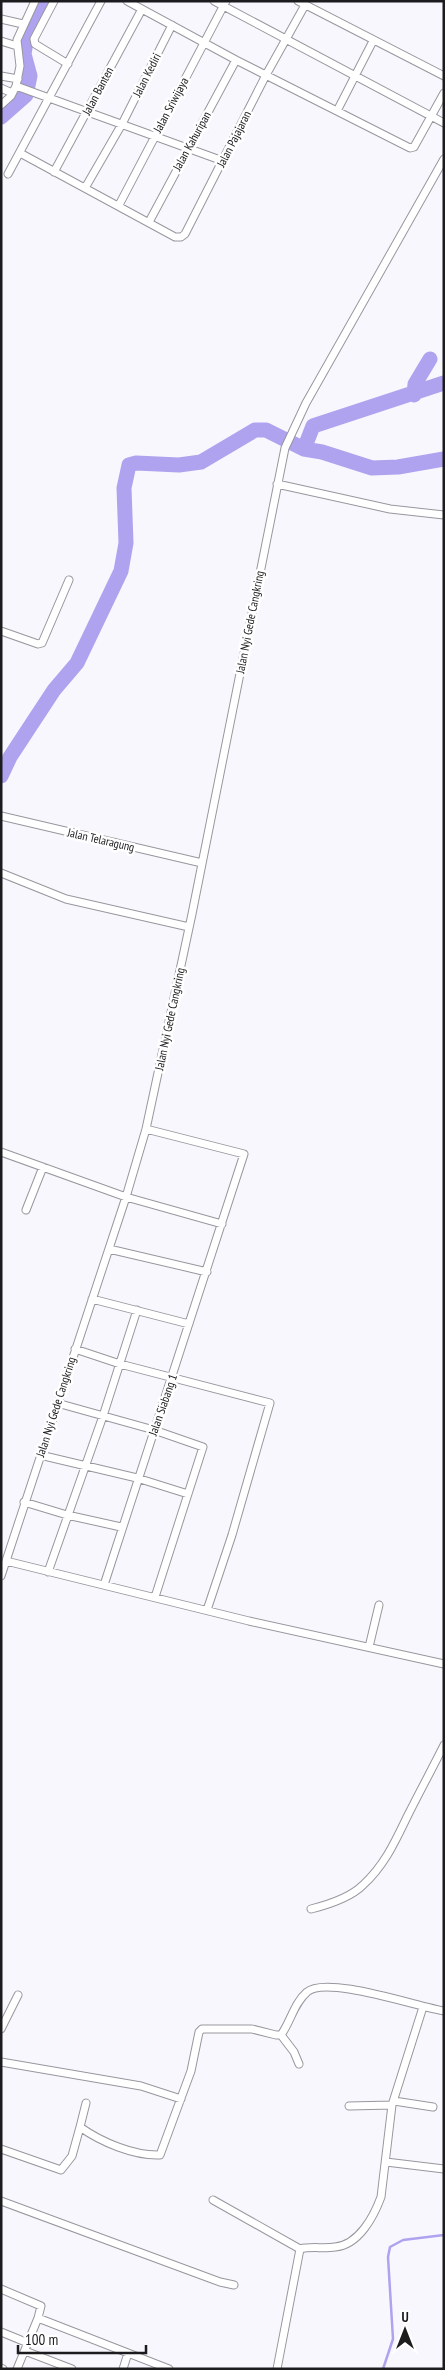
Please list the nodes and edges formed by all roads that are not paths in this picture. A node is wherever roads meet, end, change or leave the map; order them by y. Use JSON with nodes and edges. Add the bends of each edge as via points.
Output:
{"nodes":[{"id":1,"x":35,"y":1,"type":"edge"},
{"id":2,"x":54,"y":1,"type":"edge"},
{"id":3,"x":101,"y":1,"type":"edge"},
{"id":4,"x":128,"y":1,"type":"edge"},
{"id":5,"x":214,"y":1,"type":"edge"},
{"id":6,"x":302,"y":3,"type":"edge"},
{"id":7,"x":225,"y":4,"type":"edge"},
{"id":8,"x":142,"y":9,"type":"junction"},
{"id":9,"x":1,"y":20,"type":"edge"},
{"id":10,"x":23,"y":24,"type":"junction"},
{"id":11,"x":172,"y":25,"type":"junction"},
{"id":12,"x":286,"y":39,"type":"junction"},
{"id":13,"x":1,"y":41,"type":"edge"},
{"id":14,"x":373,"y":41,"type":"junction"},
{"id":15,"x":204,"y":43,"type":"junction"},
{"id":16,"x":16,"y":46,"type":"junction"},
{"id":17,"x":236,"y":60,"type":"junction"},
{"id":18,"x":68,"y":64,"type":"junction"},
{"id":19,"x":266,"y":75,"type":"junction"},
{"id":20,"x":1,"y":76,"type":"edge"},
{"id":21,"x":356,"y":76,"type":"junction"},
{"id":22,"x":444,"y":76,"type":"edge"},
{"id":23,"x":15,"y":86,"type":"junction"},
{"id":24,"x":1,"y":88,"type":"edge"},
{"id":25,"x":444,"y":93,"type":"edge"},
{"id":26,"x":50,"y":98,"type":"junction"},
{"id":27,"x":1,"y":104,"type":"edge"},
{"id":28,"x":337,"y":111,"type":"junction"},
{"id":29,"x":87,"y":112,"type":"junction"},
{"id":30,"x":432,"y":116,"type":"junction"},
{"id":31,"x":444,"y":123,"type":"edge"},
{"id":32,"x":122,"y":124,"type":"junction"},
{"id":33,"x":155,"y":136,"type":"junction"},
{"id":34,"x":189,"y":148,"type":"junction"},
{"id":35,"x":20,"y":153,"type":"junction"},
{"id":36,"x":444,"y":159,"type":"edge"},
{"id":37,"x":223,"y":161,"type":"junction"},
{"id":38,"x":54,"y":172,"type":"junction"},
{"id":39,"x":8,"y":174,"type":"dead end"},
{"id":40,"x":85,"y":188,"type":"junction"},
{"id":41,"x":119,"y":205,"type":"junction"},
{"id":42,"x":149,"y":222,"type":"junction"},
{"id":43,"x":277,"y":484,"type":"junction"},
{"id":44,"x":444,"y":515,"type":"edge"},
{"id":45,"x":70,"y":580,"type":"dead end"},
{"id":46,"x":1,"y":631,"type":"edge"},
{"id":47,"x":1,"y":816,"type":"edge"},
{"id":48,"x":202,"y":863,"type":"junction"},
{"id":49,"x":1,"y":874,"type":"edge"},
{"id":50,"x":189,"y":927,"type":"junction"},
{"id":51,"x":146,"y":1129,"type":"junction"},
{"id":52,"x":1,"y":1152,"type":"edge"},
{"id":53,"x":43,"y":1167,"type":"junction"},
{"id":54,"x":126,"y":1197,"type":"junction"},
{"id":55,"x":26,"y":1210,"type":"dead end"},
{"id":56,"x":222,"y":1224,"type":"junction"},
{"id":57,"x":109,"y":1248,"type":"junction"},
{"id":58,"x":207,"y":1272,"type":"junction"},
{"id":59,"x":92,"y":1300,"type":"junction"},
{"id":60,"x":137,"y":1310,"type":"junction"},
{"id":61,"x":189,"y":1324,"type":"junction"},
{"id":62,"x":75,"y":1349,"type":"junction"},
{"id":63,"x":120,"y":1364,"type":"junction"},
{"id":64,"x":172,"y":1377,"type":"junction"},
{"id":65,"x":57,"y":1403,"type":"junction"},
{"id":66,"x":103,"y":1416,"type":"junction"},
{"id":67,"x":154,"y":1430,"type":"junction"},
{"id":68,"x":40,"y":1455,"type":"junction"},
{"id":69,"x":85,"y":1466,"type":"junction"},
{"id":70,"x":137,"y":1478,"type":"junction"},
{"id":71,"x":188,"y":1494,"type":"junction"},
{"id":72,"x":24,"y":1502,"type":"junction"},
{"id":73,"x":67,"y":1515,"type":"junction"},
{"id":74,"x":121,"y":1527,"type":"junction"},
{"id":75,"x":6,"y":1561,"type":"junction"},
{"id":76,"x":48,"y":1572,"type":"junction"},
{"id":77,"x":1,"y":1576,"type":"edge"},
{"id":78,"x":104,"y":1585,"type":"junction"},
{"id":79,"x":155,"y":1597,"type":"junction"},
{"id":80,"x":379,"y":1605,"type":"dead end"},
{"id":81,"x":207,"y":1610,"type":"junction"},
{"id":82,"x":369,"y":1647,"type":"junction"},
{"id":83,"x":444,"y":1664,"type":"edge"},
{"id":84,"x":444,"y":1745,"type":"edge"},
{"id":85,"x":311,"y":1909,"type":"dead end"},
{"id":86,"x":18,"y":1995,"type":"dead end"},
{"id":87,"x":423,"y":2006,"type":"junction"},
{"id":88,"x":444,"y":2011,"type":"edge"},
{"id":89,"x":1,"y":2029,"type":"edge"},
{"id":90,"x":281,"y":2035,"type":"junction"},
{"id":91,"x":1,"y":2062,"type":"edge"},
{"id":92,"x":299,"y":2064,"type":"dead end"},
{"id":93,"x":181,"y":2098,"type":"junction"},
{"id":94,"x":86,"y":2103,"type":"dead end"},
{"id":95,"x":393,"y":2103,"type":"junction"},
{"id":96,"x":349,"y":2106,"type":"dead end"},
{"id":97,"x":433,"y":2107,"type":"dead end"},
{"id":98,"x":80,"y":2127,"type":"junction"},
{"id":99,"x":1,"y":2149,"type":"edge"},
{"id":100,"x":386,"y":2162,"type":"junction"},
{"id":101,"x":444,"y":2169,"type":"edge"},
{"id":102,"x":213,"y":2200,"type":"dead end"},
{"id":103,"x":1,"y":2201,"type":"edge"},
{"id":104,"x":300,"y":2249,"type":"junction"},
{"id":105,"x":234,"y":2285,"type":"dead end"},
{"id":106,"x":1,"y":2289,"type":"edge"},
{"id":107,"x":38,"y":2318,"type":"junction"},
{"id":108,"x":1,"y":2332,"type":"edge"},
{"id":109,"x":28,"y":2343,"type":"junction"},
{"id":110,"x":25,"y":2351,"type":"junction"},
{"id":111,"x":128,"y":2353,"type":"junction"},
{"id":112,"x":169,"y":2368,"type":"edge"},
{"id":113,"x":17,"y":2369,"type":"edge"},
{"id":114,"x":72,"y":2369,"type":"edge"},
{"id":115,"x":123,"y":2369,"type":"edge"},
{"id":116,"x":276,"y":2369,"type":"edge"}],
"edges":[{"from":1,"to":10,"type":"street"},
{"from":2,"to":18,"type":"street","via":[[34,39],[35,44]]},
{"from":3,"to":18,"type":"street"},
{"from":4,"to":8,"type":"street"},
{"from":5,"to":7,"type":"street"},
{"from":6,"to":12,"type":"street","name":"Jalan Pajajaran"},
{"from":6,"to":14,"type":"street"},
{"from":7,"to":12,"type":"street"},
{"from":7,"to":15,"type":"street","name":"Jalan Sriwijaya"},
{"from":8,"to":11,"type":"street"},
{"from":8,"to":29,"type":"street","name":"Jalan Banten"},
{"from":9,"to":10,"type":"street"},
{"from":10,"to":16,"type":"street"},
{"from":11,"to":15,"type":"street"},
{"from":11,"to":32,"type":"street","name":"Jalan Kediri"},
{"from":12,"to":19,"type":"street","name":"Jalan Pajajaran"},
{"from":12,"to":21,"type":"street"},
{"from":13,"to":16,"type":"street"},
{"from":14,"to":21,"type":"street"},
{"from":14,"to":22,"type":"street"},
{"from":15,"to":17,"type":"street"},
{"from":15,"to":33,"type":"street","name":"Jalan Sriwijaya"},
{"from":16,"to":23,"type":"street","via":[[20,66]]},
{"from":17,"to":19,"type":"street"},
{"from":17,"to":34,"type":"street","name":"Jalan Kahuripan"},
{"from":18,"to":26,"type":"street"},
{"from":19,"to":28,"type":"street"},
{"from":19,"to":37,"type":"street","name":"Jalan Pajajaran"},
{"from":20,"to":23,"type":"street"},
{"from":21,"to":28,"type":"street"},
{"from":21,"to":30,"type":"street"},
{"from":23,"to":24,"type":"street"},
{"from":23,"to":26,"type":"street"},
{"from":23,"to":27,"type":"street"},
{"from":25,"to":30,"type":"street"},
{"from":26,"to":29,"type":"street"},
{"from":26,"to":35,"type":"street"},
{"from":28,"to":30,"type":"street","via":[[412,148]]},
{"from":29,"to":32,"type":"street"},
{"from":29,"to":38,"type":"street","name":"Jalan Banten"},
{"from":30,"to":31,"type":"street"},
{"from":32,"to":33,"type":"street"},
{"from":32,"to":40,"type":"street","name":"Jalan Kediri"},
{"from":33,"to":34,"type":"street"},
{"from":33,"to":41,"type":"street","name":"Jalan Sriwijaya"},
{"from":34,"to":37,"type":"street"},
{"from":34,"to":42,"type":"street","name":"Jalan Kahuripan"},
{"from":35,"to":38,"type":"street"},
{"from":35,"to":39,"type":"street"},
{"from":36,"to":43,"type":"street","name":"Jalan Nyi Gede Cangkring","via":[[291,432]]},
{"from":37,"to":42,"type":"street","name":"Jalan Pajajaran","via":[[185,234],[175,237]]},
{"from":38,"to":40,"type":"street"},
{"from":40,"to":41,"type":"street"},
{"from":41,"to":42,"type":"street"},
{"from":43,"to":44,"type":"street","via":[[390,509]]},
{"from":43,"to":48,"type":"street","name":"Jalan Nyi Gede Cangkring"},
{"from":45,"to":46,"type":"street","via":[[42,644]]},
{"from":47,"to":48,"type":"street","name":"Jalan Telaragung"},
{"from":48,"to":50,"type":"street","name":"Jalan Nyi Gede Cangkring"},
{"from":49,"to":50,"type":"street","via":[[66,899]]},
{"from":50,"to":51,"type":"street","name":"Jalan Nyi Gede Cangkring"},
{"from":51,"to":54,"type":"street","name":"Jalan Nyi Gede Cangkring"},
{"from":51,"to":56,"type":"street","name":"Jalan Siabang 1","via":[[244,1154]]},
{"from":52,"to":53,"type":"street"},
{"from":53,"to":54,"type":"street"},
{"from":53,"to":55,"type":"street"},
{"from":54,"to":56,"type":"street"},
{"from":54,"to":57,"type":"street","name":"Jalan Nyi Gede Cangkring"},
{"from":56,"to":58,"type":"street","name":"Jalan Siabang 1"},
{"from":57,"to":58,"type":"street"},
{"from":57,"to":59,"type":"street","name":"Jalan Nyi Gede Cangkring"},
{"from":58,"to":61,"type":"street","name":"Jalan Siabang 1"},
{"from":59,"to":60,"type":"street"},
{"from":59,"to":62,"type":"street","name":"Jalan Nyi Gede Cangkring"},
{"from":60,"to":61,"type":"street"},
{"from":60,"to":63,"type":"street"},
{"from":61,"to":64,"type":"street","name":"Jalan Siabang 1"},
{"from":62,"to":63,"type":"street"},
{"from":62,"to":65,"type":"street","name":"Jalan Nyi Gede Cangkring"},
{"from":63,"to":64,"type":"street"},
{"from":63,"to":66,"type":"street"},
{"from":64,"to":67,"type":"street","name":"Jalan Siabang 1"},
{"from":64,"to":81,"type":"street","via":[[271,1404]]},
{"from":65,"to":66,"type":"street"},
{"from":65,"to":68,"type":"street","name":"Jalan Nyi Gede Cangkring"},
{"from":66,"to":67,"type":"street"},
{"from":66,"to":69,"type":"street"},
{"from":67,"to":70,"type":"street","name":"Jalan Siabang 1"},
{"from":67,"to":71,"type":"street","via":[[203,1447]]},
{"from":68,"to":69,"type":"street"},
{"from":68,"to":72,"type":"street","name":"Jalan Nyi Gede Cangkring"},
{"from":69,"to":70,"type":"street"},
{"from":69,"to":73,"type":"street"},
{"from":70,"to":71,"type":"street"},
{"from":70,"to":74,"type":"street","name":"Jalan Siabang 1"},
{"from":71,"to":79,"type":"street"},
{"from":72,"to":73,"type":"street"},
{"from":72,"to":75,"type":"street","name":"Jalan Nyi Gede Cangkring"},
{"from":73,"to":74,"type":"street"},
{"from":73,"to":76,"type":"street"},
{"from":74,"to":78,"type":"street","name":"Jalan Siabang 1"},
{"from":75,"to":76,"type":"street"},
{"from":75,"to":77,"type":"street","name":"Jalan Nyi Gede Cangkring"},
{"from":76,"to":78,"type":"street"},
{"from":78,"to":79,"type":"street"},
{"from":79,"to":81,"type":"street"},
{"from":80,"to":82,"type":"street"},
{"from":81,"to":82,"type":"street"},
{"from":82,"to":83,"type":"street","via":[[411,1653]]},
{"from":84,"to":85,"type":"street","via":[[382,1864],[356,1891]]},
{"from":86,"to":89,"type":"street"},
{"from":87,"to":88,"type":"street"},
{"from":87,"to":90,"type":"street","via":[[358,1990],[315,1988],[303,1997]]},
{"from":87,"to":95,"type":"street"},
{"from":90,"to":92,"type":"street"},
{"from":90,"to":93,"type":"street","via":[[252,2029],[202,2029]]},
{"from":91,"to":93,"type":"street","via":[[141,2086]]},
{"from":93,"to":98,"type":"street","via":[[160,2155],[139,2153],[91,2135]]},
{"from":94,"to":98,"type":"street"},
{"from":95,"to":96,"type":"street"},
{"from":95,"to":97,"type":"street"},
{"from":95,"to":100,"type":"street"},
{"from":98,"to":99,"type":"street","via":[[72,2156],[61,2170]]},
{"from":100,"to":101,"type":"street"},
{"from":100,"to":104,"type":"street","via":[[377,2208],[352,2240],[344,2246]]},
{"from":102,"to":104,"type":"street"},
{"from":103,"to":105,"type":"street"},
{"from":104,"to":116,"type":"street"},
{"from":106,"to":107,"type":"street","via":[[39,2304]]},
{"from":107,"to":109,"type":"street"},
{"from":107,"to":111,"type":"street"},
{"from":108,"to":109,"type":"street"},
{"from":109,"to":110,"type":"street"},
{"from":110,"to":113,"type":"street"},
{"from":110,"to":114,"type":"street"},
{"from":111,"to":112,"type":"street"},
{"from":111,"to":115,"type":"street"}]}
